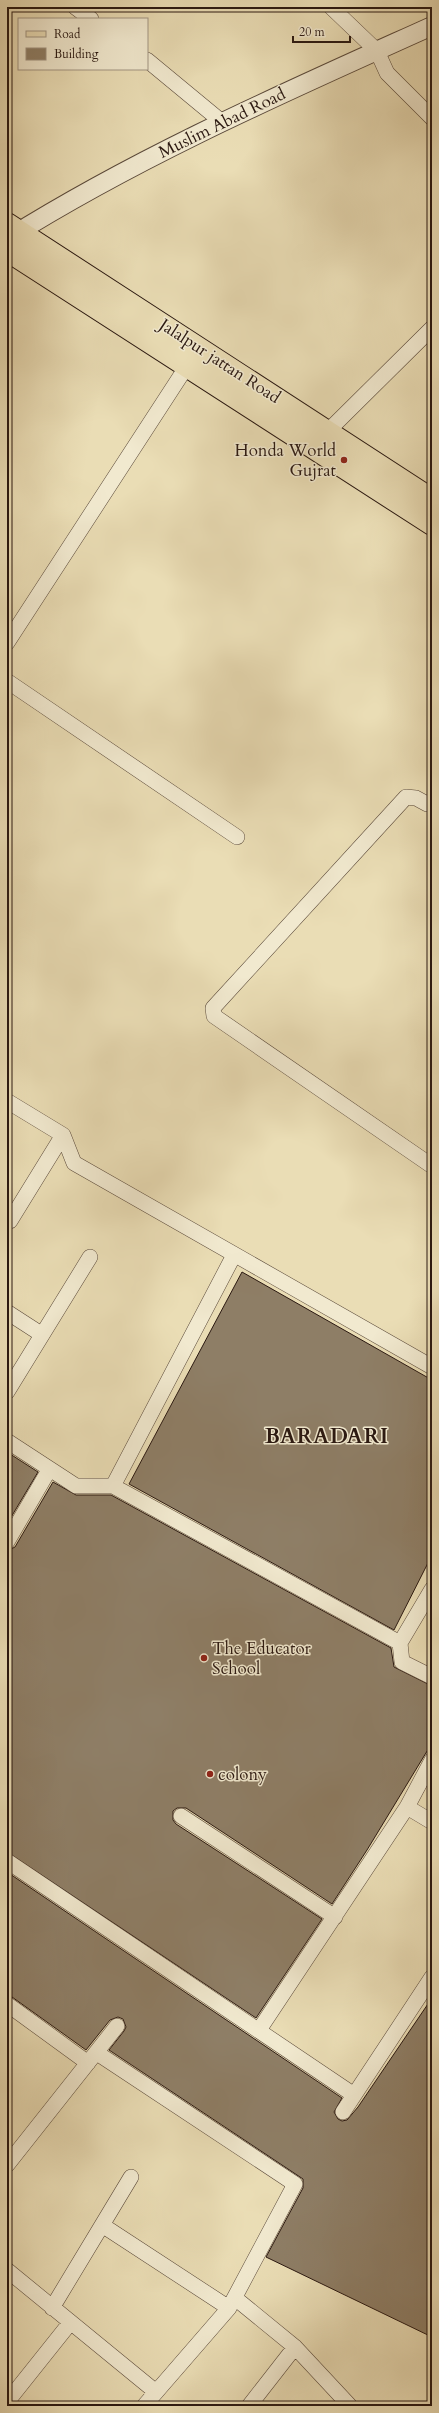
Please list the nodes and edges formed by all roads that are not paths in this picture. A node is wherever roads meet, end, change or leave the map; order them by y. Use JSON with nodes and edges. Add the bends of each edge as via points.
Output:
{"nodes":[{"id":1,"x":75,"y":7,"type":"edge"},
{"id":2,"x":331,"y":7,"type":"edge"},
{"id":3,"x":90,"y":18,"type":"edge"},
{"id":4,"x":432,"y":26,"type":"edge"},
{"id":5,"x":377,"y":51,"type":"junction"},
{"id":6,"x":148,"y":61,"type":"edge"},
{"id":7,"x":432,"y":118,"type":"edge"},
{"id":8,"x":222,"y":122,"type":"junction"},
{"id":9,"x":11,"y":232,"type":"edge"},
{"id":10,"x":7,"y":250,"type":"edge"},
{"id":11,"x":432,"y":328,"type":"edge"},
{"id":12,"x":187,"y":366,"type":"junction"},
{"id":13,"x":328,"y":431,"type":"junction"},
{"id":14,"x":432,"y":500,"type":"edge"},
{"id":15,"x":432,"y":524,"type":"edge"},
{"id":16,"x":7,"y":643,"type":"edge"},
{"id":17,"x":7,"y":682,"type":"edge"},
{"id":18,"x":432,"y":801,"type":"edge"},
{"id":19,"x":237,"y":837,"type":"dead end"},
{"id":20,"x":7,"y":1101,"type":"edge"},
{"id":21,"x":63,"y":1135,"type":"junction"},
{"id":22,"x":432,"y":1166,"type":"edge"},
{"id":23,"x":7,"y":1219,"type":"edge"},
{"id":24,"x":234,"y":1255,"type":"junction"},
{"id":25,"x":90,"y":1257,"type":"dead end"},
{"id":26,"x":7,"y":1312,"type":"edge"},
{"id":27,"x":41,"y":1334,"type":"junction"},
{"id":28,"x":432,"y":1367,"type":"edge"},
{"id":29,"x":7,"y":1392,"type":"edge"},
{"id":30,"x":7,"y":1441,"type":"edge"},
{"id":31,"x":49,"y":1470,"type":"junction"},
{"id":32,"x":113,"y":1486,"type":"junction"},
{"id":33,"x":7,"y":1542,"type":"edge"},
{"id":34,"x":432,"y":1589,"type":"edge"},
{"id":35,"x":400,"y":1643,"type":"junction"},
{"id":36,"x":432,"y":1677,"type":"edge"},
{"id":37,"x":432,"y":1760,"type":"edge"},
{"id":38,"x":407,"y":1807,"type":"junction"},
{"id":39,"x":181,"y":1816,"type":"dead end"},
{"id":40,"x":432,"y":1822,"type":"edge"},
{"id":41,"x":7,"y":1861,"type":"edge"},
{"id":42,"x":334,"y":1917,"type":"junction"},
{"id":43,"x":432,"y":1977,"type":"edge"},
{"id":44,"x":7,"y":2004,"type":"edge"},
{"id":45,"x":117,"y":2026,"type":"dead end"},
{"id":46,"x":259,"y":2030,"type":"junction"},
{"id":47,"x":92,"y":2058,"type":"junction"},
{"id":48,"x":354,"y":2095,"type":"junction"},
{"id":49,"x":343,"y":2112,"type":"dead end"},
{"id":50,"x":7,"y":2165,"type":"edge"},
{"id":51,"x":131,"y":2177,"type":"dead end"},
{"id":52,"x":102,"y":2224,"type":"junction"},
{"id":53,"x":7,"y":2270,"type":"edge"},
{"id":54,"x":232,"y":2303,"type":"junction"},
{"id":55,"x":52,"y":2308,"type":"junction"},
{"id":56,"x":70,"y":2323,"type":"junction"},
{"id":57,"x":295,"y":2347,"type":"junction"},
{"id":58,"x":156,"y":2392,"type":"junction"},
{"id":59,"x":7,"y":2402,"type":"edge"},
{"id":60,"x":144,"y":2406,"type":"edge"},
{"id":61,"x":249,"y":2406,"type":"edge"},
{"id":62,"x":350,"y":2406,"type":"edge"}],
"edges":[{"from":1,"to":3,"type":"street"},
{"from":2,"to":5,"type":"street"},
{"from":4,"to":5,"type":"street","name":"Muslim Abad Road"},
{"from":5,"to":7,"type":"street","via":[[388,73]]},
{"from":5,"to":8,"type":"street","name":"Muslim Abad Road"},
{"from":6,"to":8,"type":"street"},
{"from":8,"to":9,"type":"street","name":"Muslim Abad Road"},
{"from":9,"to":13,"type":"main road","name":"Jalalpur jattan Road"},
{"from":10,"to":12,"type":"main road","name":"Jalalpur jattan Road"},
{"from":11,"to":13,"type":"street"},
{"from":12,"to":15,"type":"main road","name":"Jalalpur jattan Road"},
{"from":12,"to":16,"type":"street"},
{"from":13,"to":14,"type":"main road","name":"Jalalpur jattan Road"},
{"from":17,"to":19,"type":"street"},
{"from":18,"to":22,"type":"street","via":[[427,804],[416,798],[406,797],[213,1008],[214,1016]]},
{"from":20,"to":21,"type":"street"},
{"from":21,"to":23,"type":"street","via":[[10,1221]]},
{"from":21,"to":24,"type":"street","via":[[74,1163]]},
{"from":24,"to":28,"type":"street"},
{"from":24,"to":32,"type":"street"},
{"from":25,"to":27,"type":"street"},
{"from":26,"to":27,"type":"street"},
{"from":27,"to":29,"type":"street"},
{"from":30,"to":31,"type":"street"},
{"from":31,"to":32,"type":"street","via":[[76,1486]]},
{"from":31,"to":33,"type":"street"},
{"from":32,"to":35,"type":"street"},
{"from":34,"to":35,"type":"street"},
{"from":35,"to":36,"type":"street","via":[[402,1662]]},
{"from":37,"to":38,"type":"street"},
{"from":38,"to":40,"type":"street"},
{"from":38,"to":42,"type":"street"},
{"from":39,"to":42,"type":"street"},
{"from":41,"to":46,"type":"street"},
{"from":42,"to":46,"type":"street"},
{"from":43,"to":48,"type":"street"},
{"from":44,"to":47,"type":"street"},
{"from":45,"to":47,"type":"street"},
{"from":46,"to":48,"type":"street"},
{"from":47,"to":50,"type":"street"},
{"from":47,"to":54,"type":"street","via":[[295,2184]]},
{"from":48,"to":49,"type":"street"},
{"from":51,"to":52,"type":"street"},
{"from":52,"to":54,"type":"street"},
{"from":52,"to":55,"type":"street"},
{"from":53,"to":55,"type":"street"},
{"from":54,"to":57,"type":"street"},
{"from":54,"to":58,"type":"street"},
{"from":55,"to":56,"type":"street"},
{"from":56,"to":58,"type":"street"},
{"from":56,"to":59,"type":"street"},
{"from":57,"to":61,"type":"street"},
{"from":57,"to":62,"type":"street"},
{"from":58,"to":60,"type":"street"}]}
